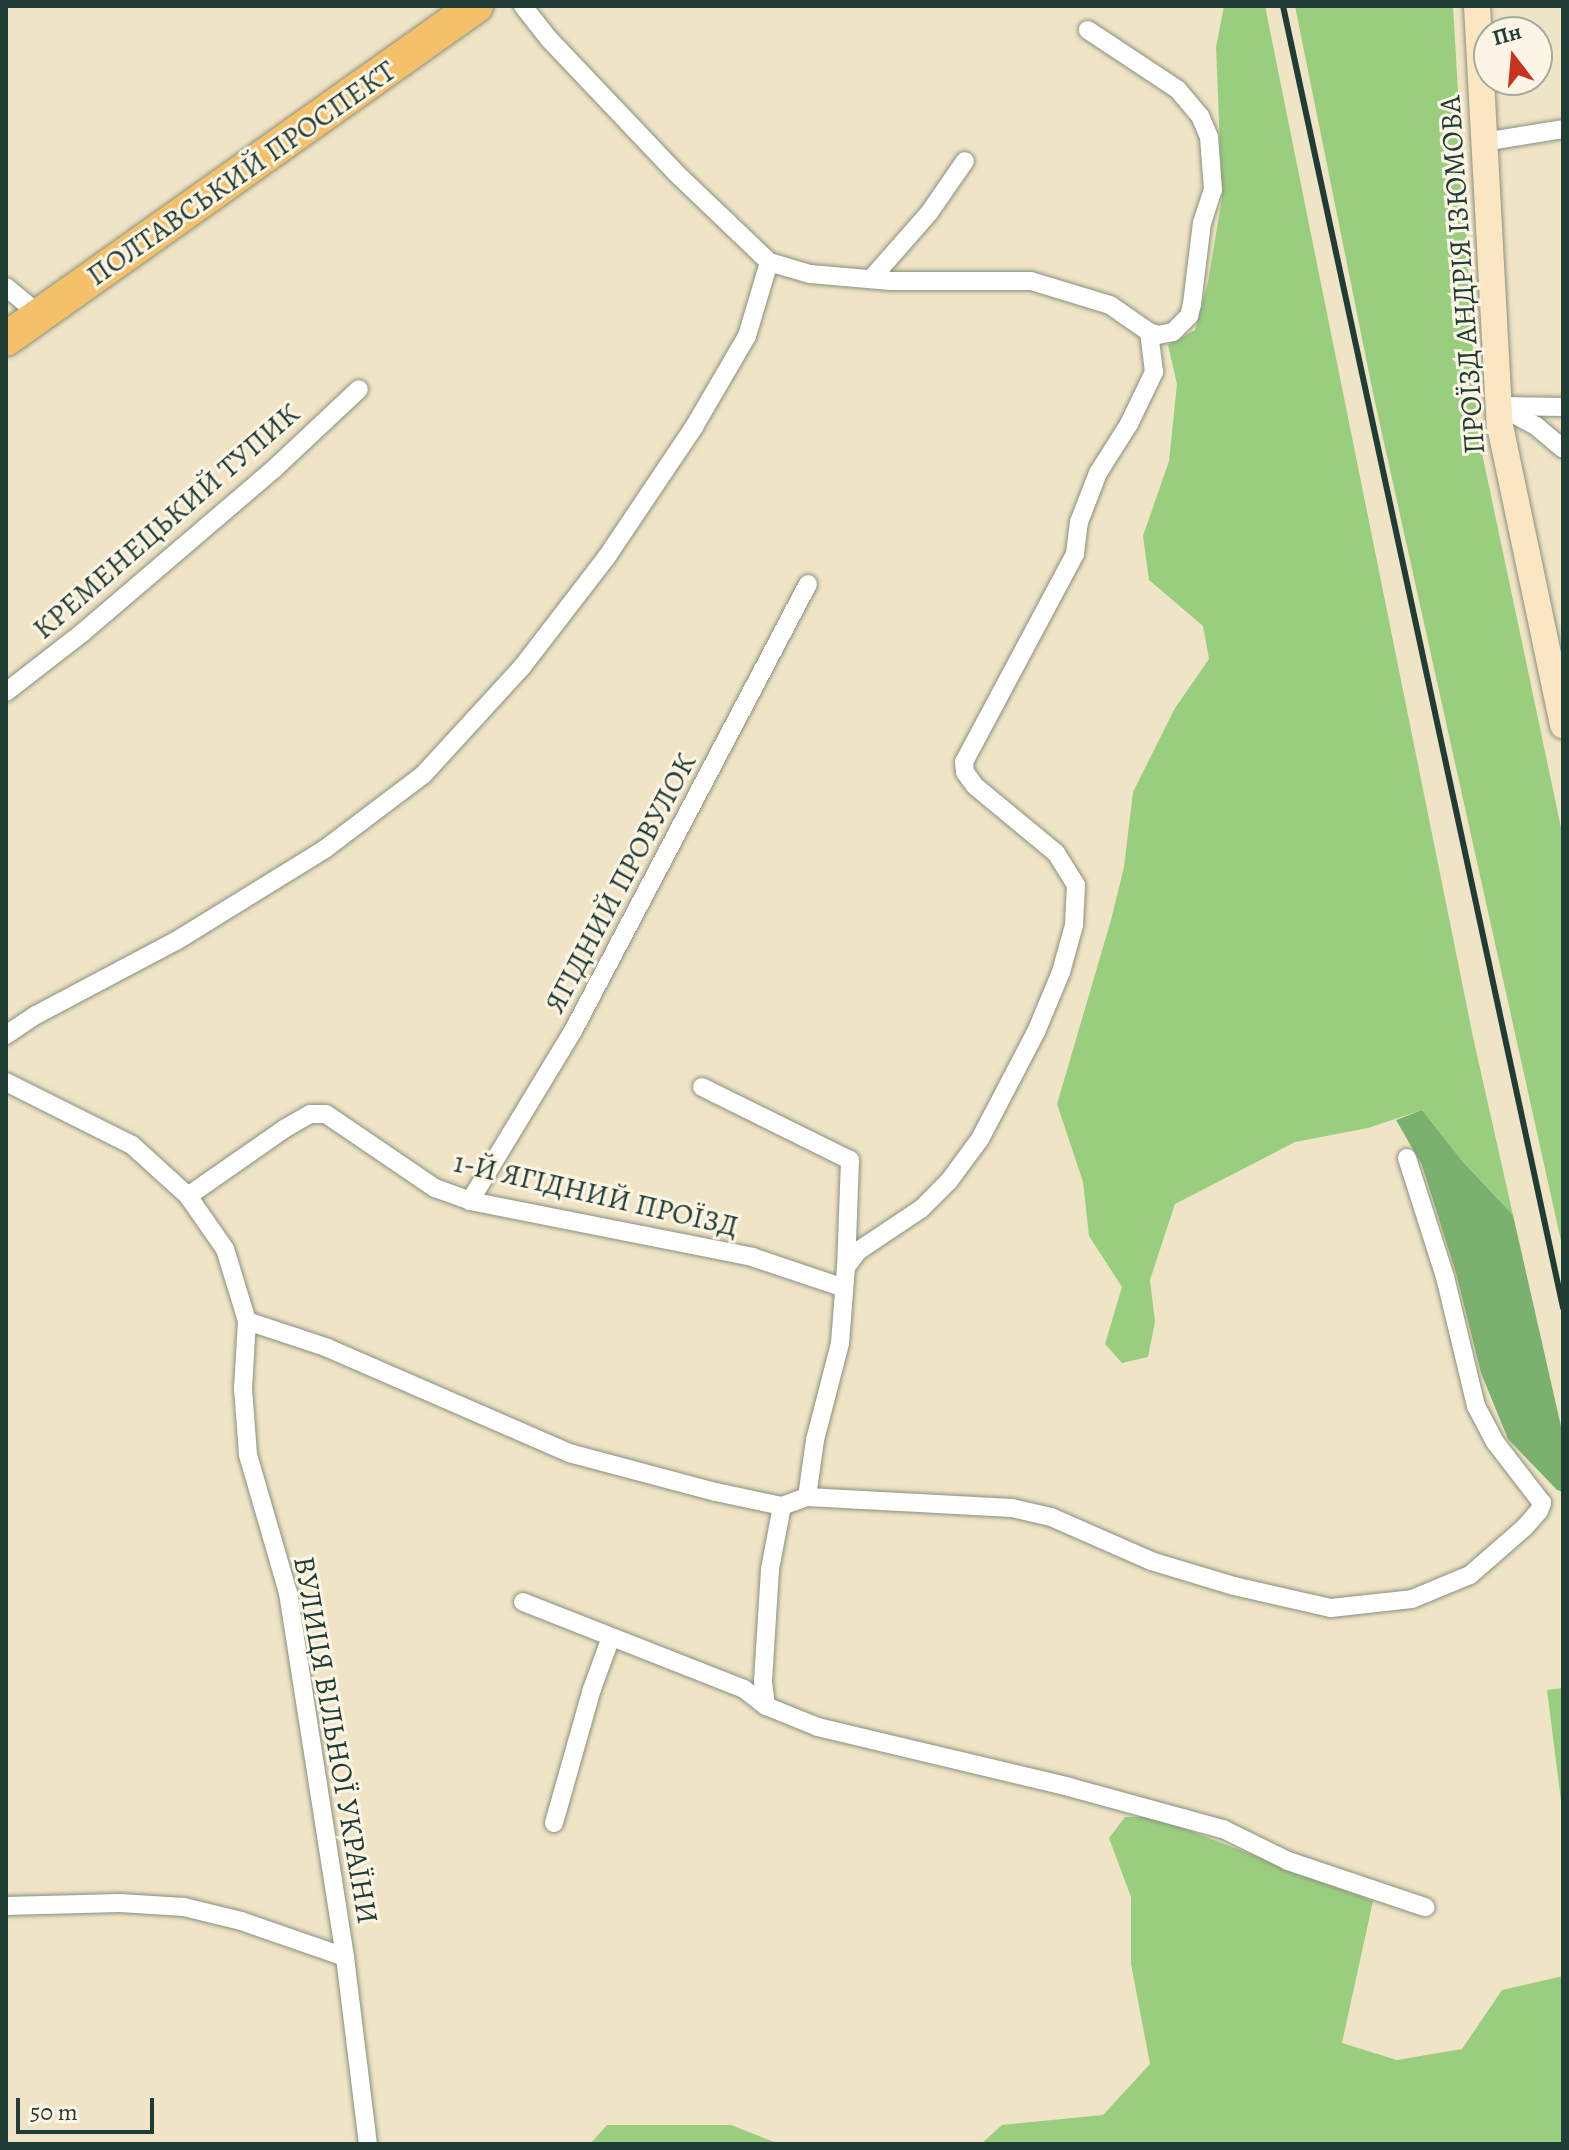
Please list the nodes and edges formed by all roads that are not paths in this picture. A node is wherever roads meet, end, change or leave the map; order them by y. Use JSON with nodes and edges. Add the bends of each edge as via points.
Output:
{"nodes":[{"id":1,"x":476,"y":6,"type":"edge"},
{"id":2,"x":523,"y":6,"type":"edge"},
{"id":3,"x":1477,"y":6,"type":"edge"},
{"id":4,"x":1088,"y":30,"type":"dead end"},
{"id":5,"x":1563,"y":129,"type":"edge"},
{"id":6,"x":1484,"y":142,"type":"junction"},
{"id":7,"x":965,"y":161,"type":"dead end"},
{"id":8,"x":769,"y":262,"type":"junction"},
{"id":9,"x":871,"y":279,"type":"junction"},
{"id":10,"x":6,"y":287,"type":"edge"},
{"id":11,"x":40,"y":315,"type":"junction"},
{"id":12,"x":1149,"y":332,"type":"junction"},
{"id":13,"x":6,"y":339,"type":"edge"},
{"id":14,"x":359,"y":389,"type":"dead end"},
{"id":15,"x":1499,"y":406,"type":"junction"},
{"id":16,"x":1563,"y":407,"type":"edge"},
{"id":17,"x":1563,"y":449,"type":"edge"},
{"id":18,"x":808,"y":584,"type":"dead end"},
{"id":19,"x":6,"y":692,"type":"edge"},
{"id":20,"x":1563,"y":725,"type":"edge"},
{"id":21,"x":6,"y":1035,"type":"edge"},
{"id":22,"x":6,"y":1082,"type":"edge"},
{"id":23,"x":702,"y":1087,"type":"dead end"},
{"id":24,"x":1407,"y":1158,"type":"dead end"},
{"id":25,"x":188,"y":1196,"type":"junction"},
{"id":26,"x":470,"y":1201,"type":"junction"},
{"id":27,"x":846,"y":1267,"type":"junction"},
{"id":28,"x":844,"y":1288,"type":"junction"},
{"id":29,"x":247,"y":1321,"type":"junction"},
{"id":30,"x":807,"y":1497,"type":"junction"},
{"id":31,"x":782,"y":1506,"type":"junction"},
{"id":32,"x":523,"y":1602,"type":"dead end"},
{"id":33,"x":611,"y":1637,"type":"junction"},
{"id":34,"x":766,"y":1706,"type":"junction"},
{"id":35,"x":554,"y":1823,"type":"dead end"},
{"id":36,"x":6,"y":1906,"type":"edge"},
{"id":37,"x":1425,"y":1907,"type":"dead end"},
{"id":38,"x":345,"y":1957,"type":"junction"},
{"id":39,"x":368,"y":2144,"type":"edge"}],
"edges":[{"from":1,"to":11,"type":"highway","name":"ПОЛТАВСЬКИЙ ПРОСПЕКТ"},
{"from":2,"to":8,"type":"street","via":[[676,173]]},
{"from":3,"to":6,"type":"street","name":"ПРОЇЗД АНДРІЯ ІЗЮМОВА"},
{"from":4,"to":12,"type":"street","via":[[1177,89],[1200,116],[1209,137],[1213,190],[1202,223],[1189,316],[1173,332]]},
{"from":5,"to":6,"type":"street"},
{"from":6,"to":15,"type":"street","name":"ПРОЇЗД АНДРІЯ ІЗЮМОВА"},
{"from":7,"to":9,"type":"street","via":[[929,213]]},
{"from":8,"to":9,"type":"street","via":[[810,274]]},
{"from":8,"to":21,"type":"street","via":[[747,336],[694,427],[606,558],[522,667],[423,775],[325,849],[176,941]]},
{"from":9,"to":12,"type":"street","via":[[1031,281],[1110,305]]},
{"from":10,"to":11,"type":"street"},
{"from":11,"to":13,"type":"highway","name":"ПОЛТАВСЬКИЙ ПРОСПЕКТ"},
{"from":12,"to":27,"type":"street","via":[[1154,372],[1098,473],[1079,522],[1075,554],[964,762],[975,786],[1056,853],[1076,885],[1076,911],[1061,972],[1036,1032],[973,1149],[921,1209],[858,1251]]},
{"from":14,"to":19,"type":"street","name":"КРЕМЕНЕЦЬКИЙ ТУПИК","via":[[263,478]]},
{"from":15,"to":16,"type":"street"},
{"from":15,"to":17,"type":"street","via":[[1536,426]]},
{"from":15,"to":20,"type":"street","name":"ПРОЇЗД АНДРІЯ ІЗЮМОВА","via":[[1506,462]]},
{"from":18,"to":26,"type":"street","name":"ЯГІДНИЙ ПРОВУЛОК","via":[[573,1031]]},
{"from":22,"to":25,"type":"street","name":"ВУЛИЦЯ ВІЛЬНОЇ УКРАЇНИ","via":[[132,1145]]},
{"from":23,"to":27,"type":"street","via":[[850,1160]]},
{"from":24,"to":30,"type":"street","via":[[1445,1277],[1476,1406],[1495,1442],[1539,1496],[1539,1511],[1470,1575],[1412,1599],[1331,1608],[1151,1561],[1051,1517],[1012,1508]]},
{"from":25,"to":26,"type":"street","name":"1-Й ЯГІДНИЙ ПРОЇЗД","via":[[284,1129],[310,1114],[326,1114],[435,1188]]},
{"from":25,"to":29,"type":"street","name":"ВУЛИЦЯ ВІЛЬНОЇ УКРАЇНИ","via":[[225,1249]]},
{"from":26,"to":28,"type":"street","name":"1-Й ЯГІДНИЙ ПРОЇЗД","via":[[752,1257]]},
{"from":27,"to":28,"type":"street"},
{"from":28,"to":30,"type":"street","via":[[840,1343],[815,1440]]},
{"from":29,"to":31,"type":"street","via":[[328,1348],[569,1453]]},
{"from":29,"to":38,"type":"street","name":"ВУЛИЦЯ ВІЛЬНОЇ УКРАЇНИ","via":[[243,1388],[248,1455],[288,1593]]},
{"from":30,"to":31,"type":"street"},
{"from":31,"to":34,"type":"street","via":[[770,1569]]},
{"from":32,"to":33,"type":"street"},
{"from":33,"to":34,"type":"street","via":[[744,1689]]},
{"from":33,"to":35,"type":"street"},
{"from":34,"to":37,"type":"street","via":[[818,1727],[1223,1829],[1288,1861]]},
{"from":36,"to":38,"type":"street","via":[[184,1907]]},
{"from":38,"to":39,"type":"street","name":"ВУЛИЦЯ ВІЛЬНОЇ УКРАЇНИ"}]}
